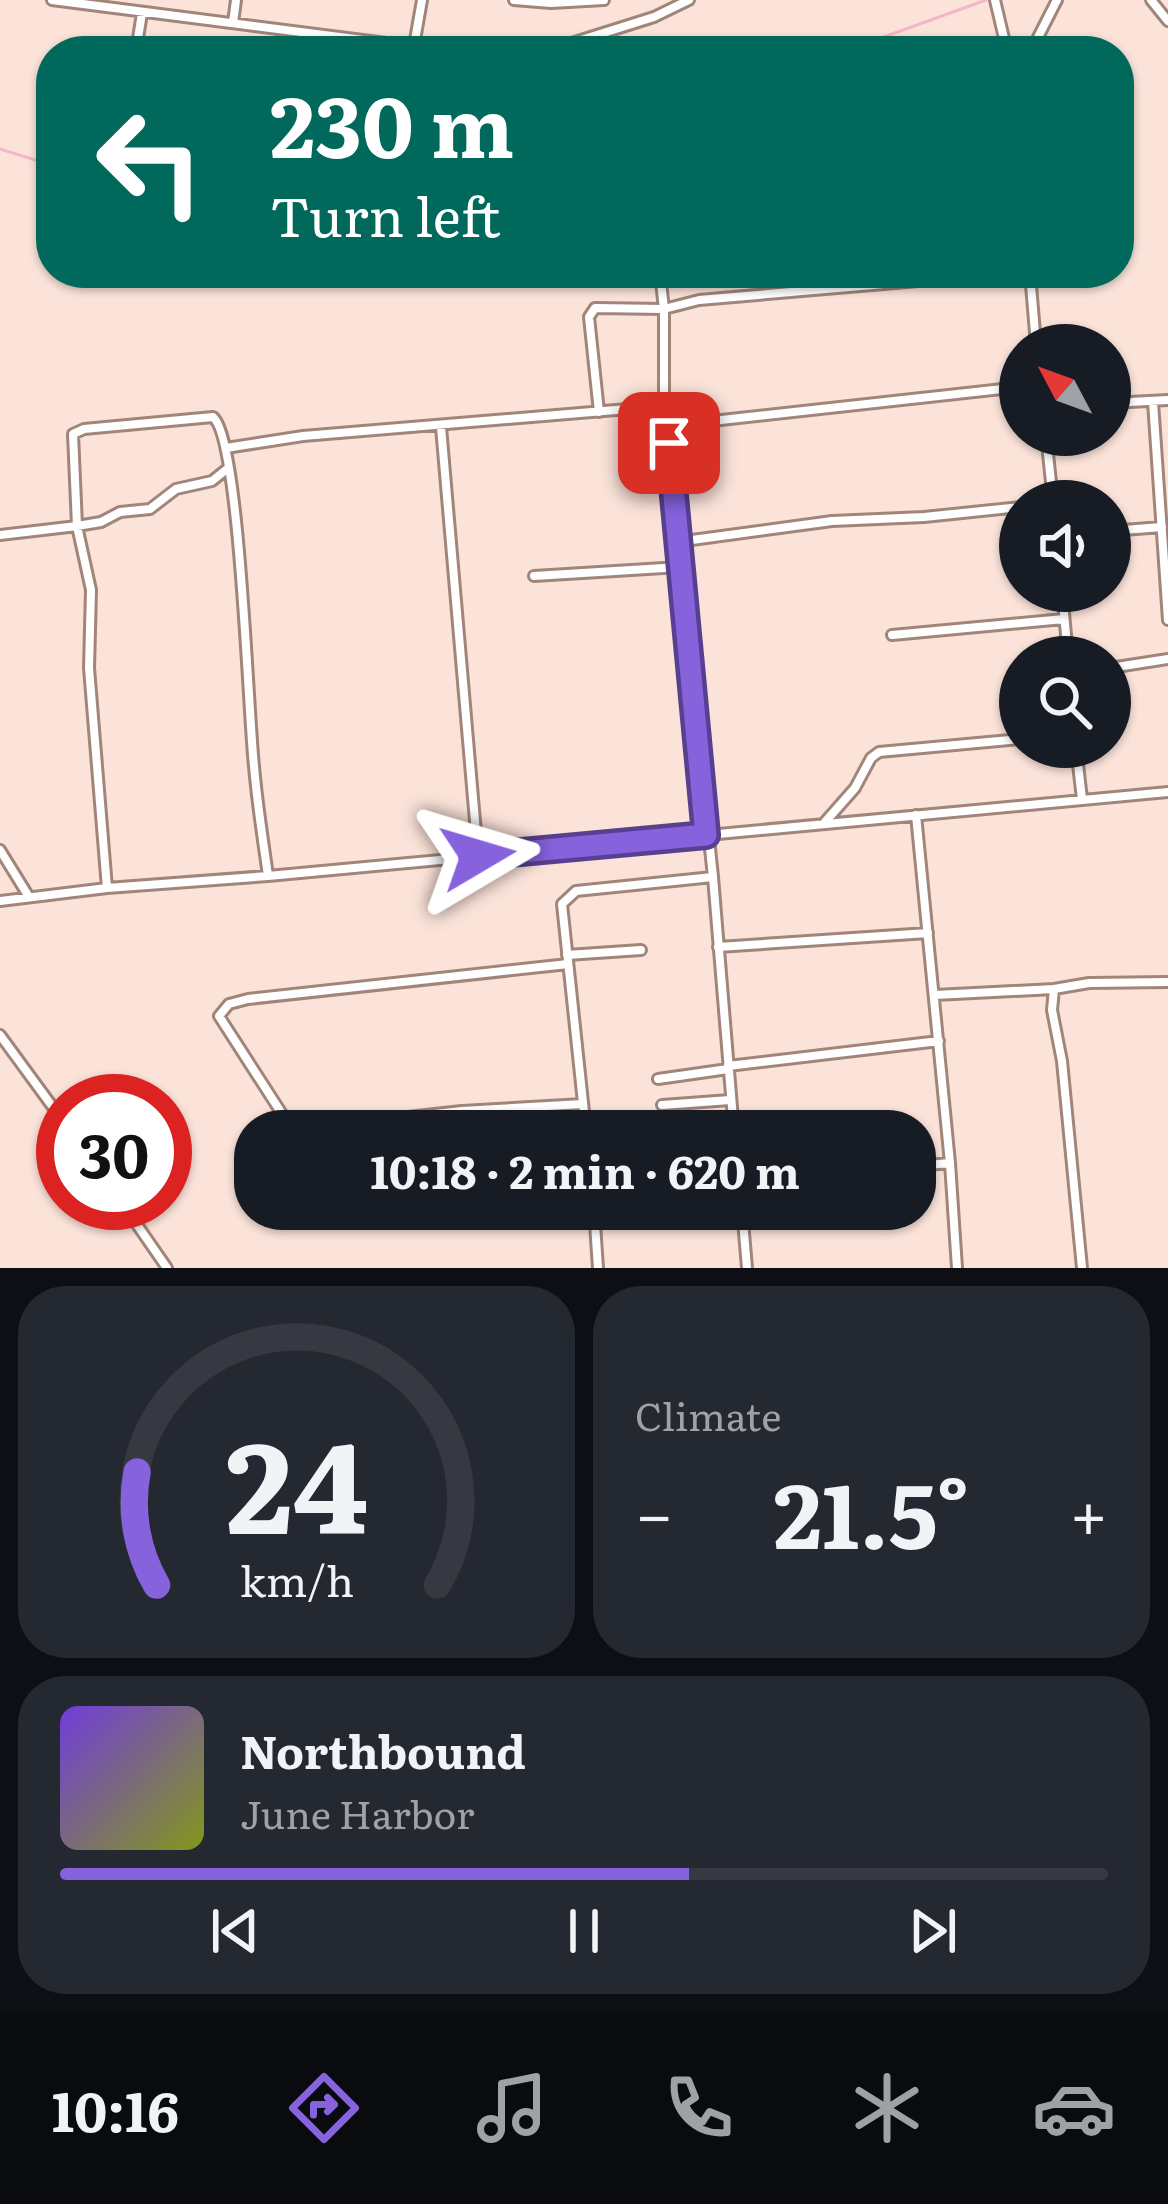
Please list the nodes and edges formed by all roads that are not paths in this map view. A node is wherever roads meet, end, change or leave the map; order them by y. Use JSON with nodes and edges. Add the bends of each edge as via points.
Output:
{"nodes":[{"id":1,"x":52,"y":0,"type":"edge"},
{"id":2,"x":236,"y":0,"type":"edge"},
{"id":3,"x":422,"y":0,"type":"edge"},
{"id":4,"x":514,"y":0,"type":"edge"},
{"id":5,"x":604,"y":0,"type":"edge"},
{"id":6,"x":689,"y":0,"type":"edge"},
{"id":7,"x":995,"y":0,"type":"edge"},
{"id":8,"x":1057,"y":0,"type":"edge"},
{"id":9,"x":1150,"y":0,"type":"edge"},
{"id":10,"x":671,"y":4,"type":"edge"},
{"id":11,"x":142,"y":13,"type":"junction"},
{"id":12,"x":1168,"y":21,"type":"edge"},
{"id":13,"x":233,"y":23,"type":"junction"},
{"id":14,"x":138,"y":36,"type":"edge"},
{"id":15,"x":335,"y":36,"type":"edge"},
{"id":16,"x":416,"y":36,"type":"edge"},
{"id":17,"x":586,"y":36,"type":"edge"},
{"id":18,"x":1003,"y":36,"type":"edge"},
{"id":19,"x":1039,"y":36,"type":"edge"},
{"id":20,"x":662,"y":288,"type":"edge"},
{"id":21,"x":832,"y":288,"type":"edge"},
{"id":22,"x":1031,"y":288,"type":"edge"},
{"id":23,"x":664,"y":309,"type":"junction"},
{"id":24,"x":1034,"y":324,"type":"edge"},
{"id":25,"x":999,"y":389,"type":"edge"},
{"id":26,"x":1168,"y":400,"type":"edge"},
{"id":27,"x":1153,"y":402,"type":"junction"},
{"id":28,"x":1131,"y":403,"type":"edge"},
{"id":29,"x":664,"y":406,"type":"junction"},
{"id":30,"x":599,"y":412,"type":"junction"},
{"id":31,"x":667,"y":426,"type":"junction"},
{"id":32,"x":441,"y":427,"type":"junction"},
{"id":33,"x":226,"y":448,"type":"junction"},
{"id":34,"x":228,"y":467,"type":"junction"},
{"id":35,"x":999,"y":509,"type":"edge"},
{"id":36,"x":77,"y":526,"type":"junction"},
{"id":37,"x":1162,"y":527,"type":"junction"},
{"id":38,"x":1131,"y":529,"type":"edge"},
{"id":39,"x":0,"y":535,"type":"edge"},
{"id":40,"x":677,"y":542,"type":"junction"},
{"id":41,"x":680,"y":566,"type":"junction"},
{"id":42,"x":534,"y":576,"type":"dead end"},
{"id":43,"x":1064,"y":612,"type":"edge"},
{"id":44,"x":1064,"y":619,"type":"junction"},
{"id":45,"x":1168,"y":620,"type":"edge"},
{"id":46,"x":892,"y":634,"type":"dead end"},
{"id":47,"x":1066,"y":636,"type":"edge"},
{"id":48,"x":1168,"y":659,"type":"edge"},
{"id":49,"x":1131,"y":665,"type":"edge"},
{"id":50,"x":999,"y":741,"type":"edge"},
{"id":51,"x":1078,"y":768,"type":"edge"},
{"id":52,"x":1168,"y":793,"type":"edge"},
{"id":53,"x":1082,"y":799,"type":"junction"},
{"id":54,"x":916,"y":815,"type":"junction"},
{"id":55,"x":825,"y":822,"type":"junction"},
{"id":56,"x":706,"y":835,"type":"junction"},
{"id":57,"x":0,"y":850,"type":"edge"},
{"id":58,"x":478,"y":856,"type":"junction"},
{"id":59,"x":268,"y":876,"type":"junction"},
{"id":60,"x":712,"y":877,"type":"junction"},
{"id":61,"x":107,"y":887,"type":"junction"},
{"id":62,"x":29,"y":897,"type":"junction"},
{"id":63,"x":0,"y":901,"type":"edge"},
{"id":64,"x":928,"y":933,"type":"junction"},
{"id":65,"x":718,"y":947,"type":"junction"},
{"id":66,"x":641,"y":950,"type":"dead end"},
{"id":67,"x":568,"y":960,"type":"junction"},
{"id":68,"x":1168,"y":982,"type":"edge"},
{"id":69,"x":1054,"y":989,"type":"junction"},
{"id":70,"x":935,"y":995,"type":"junction"},
{"id":71,"x":0,"y":1035,"type":"edge"},
{"id":72,"x":939,"y":1041,"type":"junction"},
{"id":73,"x":728,"y":1067,"type":"junction"},
{"id":74,"x":658,"y":1078,"type":"dead end"},
{"id":75,"x":36,"y":1084,"type":"edge"},
{"id":76,"x":730,"y":1100,"type":"junction"},
{"id":77,"x":583,"y":1104,"type":"junction"},
{"id":78,"x":662,"y":1105,"type":"dead end"},
{"id":79,"x":584,"y":1110,"type":"edge"},
{"id":80,"x":731,"y":1110,"type":"edge"},
{"id":81,"x":950,"y":1162,"type":"junction"},
{"id":82,"x":936,"y":1164,"type":"edge"},
{"id":83,"x":141,"y":1230,"type":"edge"},
{"id":84,"x":595,"y":1230,"type":"edge"},
{"id":85,"x":744,"y":1230,"type":"edge"},
{"id":86,"x":167,"y":1268,"type":"edge"},
{"id":87,"x":598,"y":1268,"type":"edge"},
{"id":88,"x":747,"y":1268,"type":"edge"},
{"id":89,"x":957,"y":1268,"type":"edge"},
{"id":90,"x":1082,"y":1268,"type":"edge"}],
"edges":[{"from":1,"to":11,"type":"street"},
{"from":2,"to":13,"type":"street"},
{"from":3,"to":16,"type":"street"},
{"from":4,"to":5,"type":"street"},
{"from":6,"to":10,"type":"street"},
{"from":7,"to":18,"type":"street"},
{"from":8,"to":19,"type":"street"},
{"from":9,"to":12,"type":"street"},
{"from":10,"to":17,"type":"street"},
{"from":11,"to":13,"type":"street"},
{"from":11,"to":14,"type":"street"},
{"from":13,"to":15,"type":"street"},
{"from":20,"to":23,"type":"street"},
{"from":21,"to":23,"type":"street"},
{"from":22,"to":24,"type":"street"},
{"from":23,"to":29,"type":"street"},
{"from":23,"to":30,"type":"street","via":[[592,311]]},
{"from":25,"to":31,"type":"street"},
{"from":26,"to":27,"type":"street"},
{"from":27,"to":28,"type":"street"},
{"from":27,"to":37,"type":"street"},
{"from":29,"to":30,"type":"street"},
{"from":29,"to":31,"type":"street"},
{"from":30,"to":32,"type":"street"},
{"from":31,"to":40,"type":"street"},
{"from":32,"to":33,"type":"street"},
{"from":32,"to":58,"type":"street"},
{"from":33,"to":34,"type":"street"},
{"from":33,"to":36,"type":"street","via":[[213,417],[75,431]]},
{"from":34,"to":36,"type":"street","via":[[212,481],[176,488],[150,509]]},
{"from":34,"to":59,"type":"street"},
{"from":35,"to":40,"type":"street"},
{"from":36,"to":39,"type":"street"},
{"from":36,"to":61,"type":"street","via":[[92,590],[89,668]]},
{"from":37,"to":38,"type":"street"},
{"from":37,"to":45,"type":"street"},
{"from":40,"to":41,"type":"street"},
{"from":41,"to":42,"type":"street"},
{"from":41,"to":56,"type":"street"},
{"from":43,"to":44,"type":"street"},
{"from":44,"to":46,"type":"street"},
{"from":44,"to":47,"type":"street"},
{"from":48,"to":49,"type":"street"},
{"from":50,"to":55,"type":"street","via":[[879,752]]},
{"from":51,"to":53,"type":"street"},
{"from":52,"to":53,"type":"street"},
{"from":53,"to":54,"type":"street"},
{"from":54,"to":55,"type":"street"},
{"from":54,"to":64,"type":"street"},
{"from":55,"to":56,"type":"street"},
{"from":56,"to":58,"type":"street"},
{"from":56,"to":60,"type":"street"},
{"from":57,"to":62,"type":"street"},
{"from":58,"to":59,"type":"street"},
{"from":59,"to":61,"type":"street"},
{"from":60,"to":65,"type":"street"},
{"from":60,"to":67,"type":"street","via":[[576,891],[562,904]]},
{"from":61,"to":62,"type":"street"},
{"from":62,"to":63,"type":"street"},
{"from":64,"to":65,"type":"street"},
{"from":64,"to":70,"type":"street"},
{"from":65,"to":73,"type":"street"},
{"from":66,"to":67,"type":"street"},
{"from":67,"to":77,"type":"street"},
{"from":67,"to":77,"type":"street","via":[[248,999],[219,1016],[299,1129]]},
{"from":68,"to":69,"type":"street"},
{"from":69,"to":70,"type":"street"},
{"from":69,"to":90,"type":"street"},
{"from":70,"to":72,"type":"street"},
{"from":71,"to":75,"type":"street"},
{"from":72,"to":73,"type":"street"},
{"from":72,"to":81,"type":"street"},
{"from":73,"to":74,"type":"street"},
{"from":73,"to":76,"type":"street"},
{"from":76,"to":78,"type":"street"},
{"from":76,"to":80,"type":"street"},
{"from":77,"to":79,"type":"street"},
{"from":81,"to":82,"type":"street"},
{"from":81,"to":89,"type":"street"},
{"from":83,"to":86,"type":"street"},
{"from":84,"to":87,"type":"street"},
{"from":85,"to":88,"type":"street"}]}
